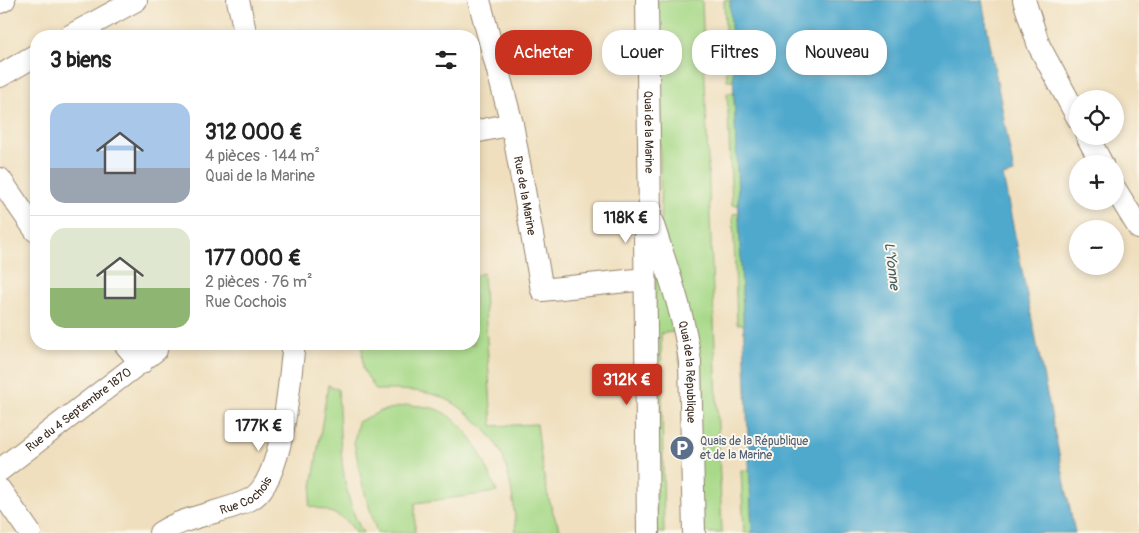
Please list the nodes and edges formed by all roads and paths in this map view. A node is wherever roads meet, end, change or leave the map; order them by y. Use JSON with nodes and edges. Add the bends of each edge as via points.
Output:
{"nodes":[{"id":1,"x":4,"y":0,"type":"edge"},
{"id":2,"x":136,"y":0,"type":"edge"},
{"id":3,"x":238,"y":0,"type":"edge"},
{"id":4,"x":479,"y":0,"type":"edge"},
{"id":5,"x":648,"y":0,"type":"edge"},
{"id":6,"x":1024,"y":0,"type":"edge"},
{"id":7,"x":0,"y":2,"type":"edge"},
{"id":8,"x":81,"y":30,"type":"edge"},
{"id":9,"x":245,"y":30,"type":"edge"},
{"id":10,"x":30,"y":58,"type":"edge"},
{"id":11,"x":0,"y":76,"type":"edge"},
{"id":12,"x":1069,"y":101,"type":"edge"},
{"id":13,"x":512,"y":124,"type":"junction"},
{"id":14,"x":480,"y":131,"type":"edge"},
{"id":15,"x":0,"y":179,"type":"edge"},
{"id":16,"x":1124,"y":203,"type":"edge"},
{"id":17,"x":650,"y":216,"type":"junction"},
{"id":18,"x":30,"y":222,"type":"edge"},
{"id":19,"x":1139,"y":228,"type":"edge"},
{"id":20,"x":646,"y":279,"type":"junction"},
{"id":21,"x":136,"y":350,"type":"edge"},
{"id":22,"x":293,"y":350,"type":"edge"},
{"id":23,"x":0,"y":470,"type":"edge"},
{"id":24,"x":0,"y":490,"type":"edge"},
{"id":25,"x":167,"y":528,"type":"edge"},
{"id":26,"x":30,"y":533,"type":"edge"},
{"id":27,"x":648,"y":533,"type":"edge"},
{"id":28,"x":694,"y":533,"type":"edge"}],
"edges":[{"from":1,"to":7,"type":"street"},
{"from":2,"to":8,"type":"street"},
{"from":3,"to":9,"type":"street"},
{"from":4,"to":13,"type":"street","name":"Rue de la Marine"},
{"from":5,"to":17,"type":"street","name":"Quai de la Marine"},
{"from":6,"to":12,"type":"street","via":[[1039,46]]},
{"from":10,"to":11,"type":"street"},
{"from":13,"to":14,"type":"street"},
{"from":13,"to":20,"type":"street","name":"Rue de la Marine","via":[[542,290]]},
{"from":15,"to":18,"type":"street"},
{"from":16,"to":19,"type":"street"},
{"from":17,"to":20,"type":"street","name":"Quai de la Marine","via":[[645,231]]},
{"from":17,"to":28,"type":"street","name":"Quai de la République","via":[[682,312],[688,344]]},
{"from":20,"to":27,"type":"street","name":"Quai de la Marine"},
{"from":21,"to":23,"type":"street","name":"Rue du 4 Septembre 1870","via":[[148,357]]},
{"from":22,"to":25,"type":"street","name":"Rue Cochois","via":[[277,459],[265,487],[250,500]]},
{"from":24,"to":26,"type":"street"}]}
